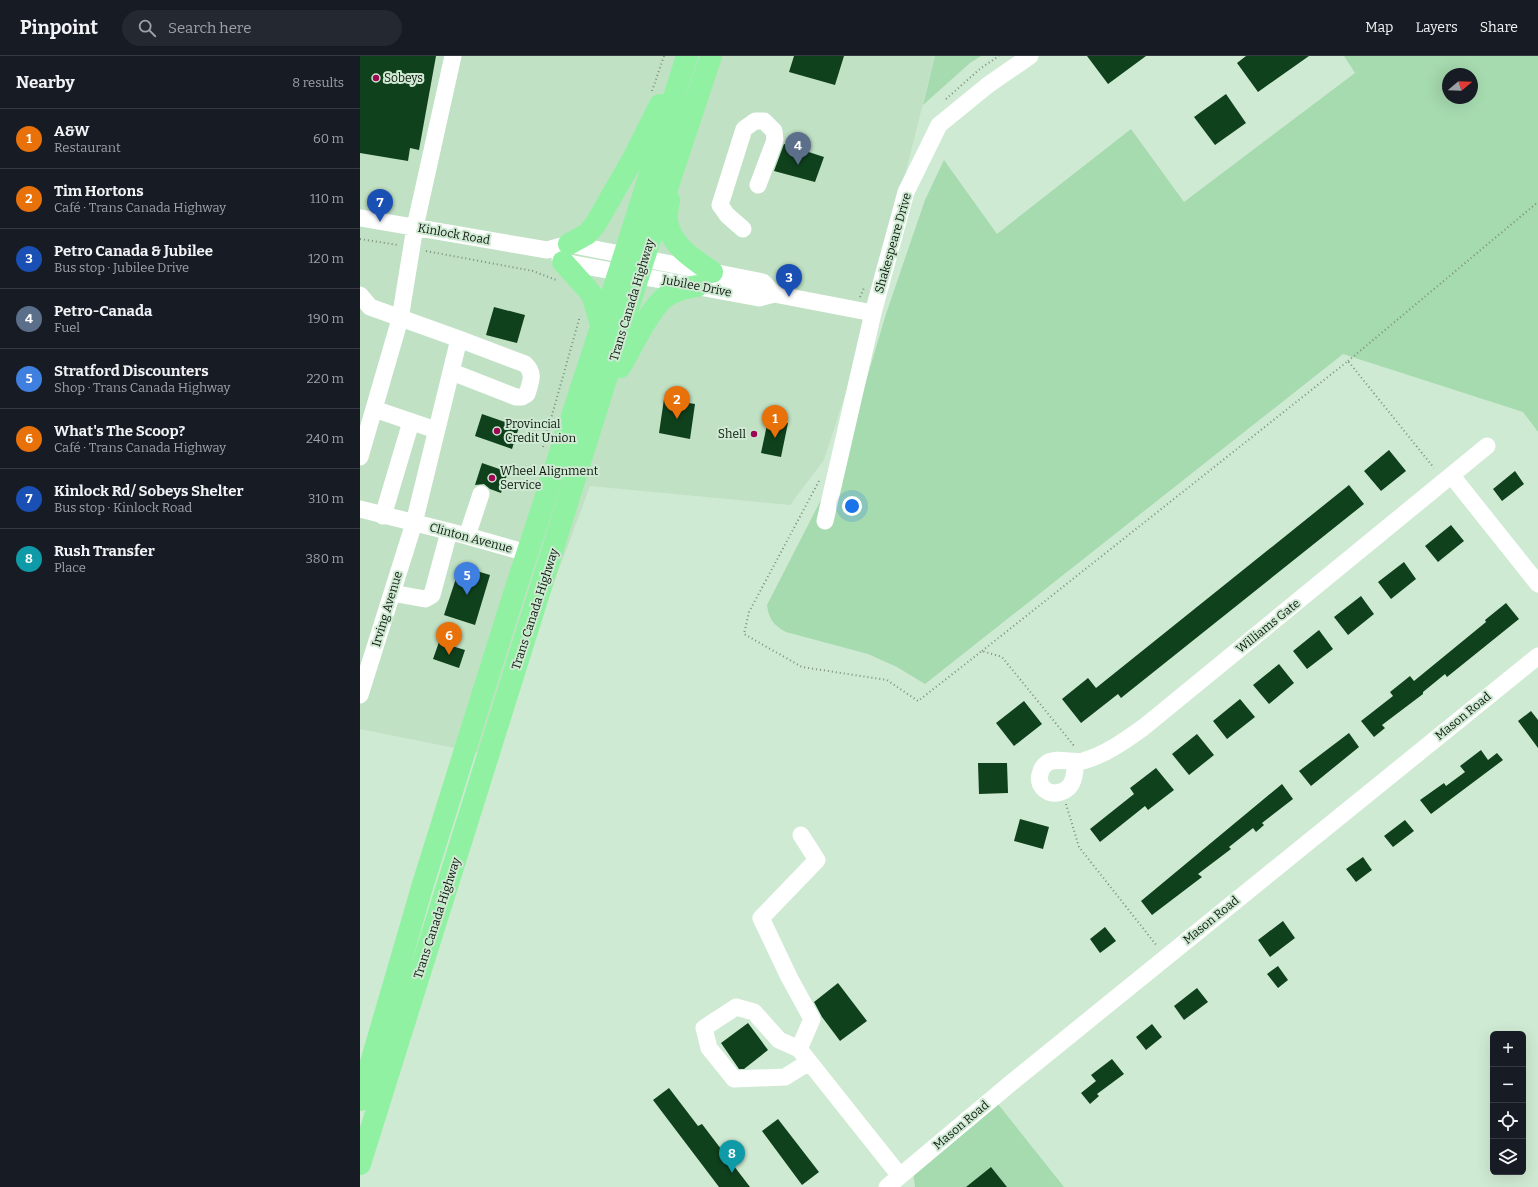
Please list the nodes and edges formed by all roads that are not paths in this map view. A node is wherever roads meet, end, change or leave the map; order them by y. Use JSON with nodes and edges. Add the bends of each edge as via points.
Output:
{"nodes":[{"id":1,"x":453,"y":56,"type":"edge"},
{"id":2,"x":686,"y":56,"type":"edge"},
{"id":3,"x":711,"y":56,"type":"edge"},
{"id":4,"x":1030,"y":56,"type":"edge"},
{"id":5,"x":670,"y":182,"type":"junction"},
{"id":6,"x":758,"y":185,"type":"dead end"},
{"id":7,"x":360,"y":218,"type":"edge"},
{"id":8,"x":415,"y":227,"type":"junction"},
{"id":9,"x":743,"y":229,"type":"dead end"},
{"id":10,"x":559,"y":259,"type":"junction"},
{"id":11,"x":632,"y":265,"type":"junction"},
{"id":12,"x":705,"y":279,"type":"junction"},
{"id":13,"x":360,"y":295,"type":"edge"},
{"id":14,"x":873,"y":313,"type":"junction"},
{"id":15,"x":400,"y":319,"type":"junction"},
{"id":16,"x":602,"y":325,"type":"junction"},
{"id":17,"x":459,"y":339,"type":"junction"},
{"id":18,"x":452,"y":372,"type":"junction"},
{"id":19,"x":601,"y":399,"type":"junction"},
{"id":20,"x":374,"y":409,"type":"junction"},
{"id":21,"x":411,"y":422,"type":"junction"},
{"id":22,"x":436,"y":430,"type":"junction"},
{"id":23,"x":361,"y":446,"type":"edge"},
{"id":24,"x":1487,"y":446,"type":"dead end"},
{"id":25,"x":1452,"y":476,"type":"junction"},
{"id":26,"x":481,"y":494,"type":"dead end"},
{"id":27,"x":360,"y":509,"type":"edge"},
{"id":28,"x":383,"y":516,"type":"junction"},
{"id":29,"x":825,"y":521,"type":"dead end"},
{"id":30,"x":414,"y":524,"type":"junction"},
{"id":31,"x":449,"y":532,"type":"junction"},
{"id":32,"x":467,"y":536,"type":"junction"},
{"id":33,"x":527,"y":553,"type":"junction"},
{"id":34,"x":1538,"y":584,"type":"edge"},
{"id":35,"x":392,"y":593,"type":"junction"},
{"id":36,"x":1538,"y":656,"type":"edge"},
{"id":37,"x":360,"y":695,"type":"edge"},
{"id":38,"x":1078,"y":761,"type":"junction"},
{"id":39,"x":800,"y":835,"type":"dead end"},
{"id":40,"x":804,"y":1056,"type":"junction"},
{"id":41,"x":361,"y":1095,"type":"edge"},
{"id":42,"x":360,"y":1164,"type":"edge"},
{"id":43,"x":894,"y":1182,"type":"edge"}],
"edges":[{"from":1,"to":8,"type":"street"},
{"from":2,"to":10,"type":"highway","via":[[634,157],[595,225]]},
{"from":2,"to":11,"type":"highway","name":"Trans Canada Highway"},
{"from":3,"to":5,"type":"highway","name":"Trans Canada Highway"},
{"from":4,"to":14,"type":"street","name":"Shakespeare Drive","via":[[988,85],[939,125],[906,192]]},
{"from":5,"to":11,"type":"highway","name":"Trans Canada Highway"},
{"from":5,"to":12,"type":"highway","via":[[667,222],[674,238]]},
{"from":6,"to":9,"type":"street","via":[[775,140],[774,131],[764,121],[755,121],[744,129],[720,205]]},
{"from":7,"to":8,"type":"street","name":"Kinlock Road"},
{"from":8,"to":10,"type":"street","name":"Kinlock Road"},
{"from":8,"to":15,"type":"street"},
{"from":10,"to":11,"type":"street","name":"Kinlock Road"},
{"from":10,"to":16,"type":"highway","via":[[589,290]]},
{"from":11,"to":12,"type":"street","name":"Jubilee Drive"},
{"from":11,"to":16,"type":"highway","name":"Trans Canada Highway"},
{"from":11,"to":19,"type":"highway","name":"Trans Canada Highway"},
{"from":12,"to":14,"type":"street","name":"Jubilee Drive","via":[[759,298],[774,294]]},
{"from":12,"to":19,"type":"highway","via":[[666,297],[655,308]]},
{"from":13,"to":15,"type":"street","via":[[370,307]]},
{"from":14,"to":29,"type":"street","name":"Shakespeare Drive"},
{"from":15,"to":17,"type":"street"},
{"from":15,"to":20,"type":"street"},
{"from":16,"to":33,"type":"highway","name":"Trans Canada Highway"},
{"from":17,"to":18,"type":"street","name":"Irving Avenue"},
{"from":17,"to":18,"type":"street","via":[[525,364],[532,375],[527,394],[516,397]]},
{"from":18,"to":22,"type":"street","name":"Irving Avenue"},
{"from":19,"to":42,"type":"highway","name":"Trans Canada Highway"},
{"from":20,"to":21,"type":"street"},
{"from":20,"to":23,"type":"street"},
{"from":21,"to":22,"type":"street"},
{"from":21,"to":28,"type":"street"},
{"from":22,"to":30,"type":"street","name":"Irving Avenue"},
{"from":24,"to":25,"type":"street","name":"Williams Gate"},
{"from":25,"to":34,"type":"street"},
{"from":25,"to":38,"type":"street","name":"Williams Gate","via":[[1144,727],[1103,753]]},
{"from":26,"to":32,"type":"street"},
{"from":27,"to":28,"type":"street","name":"Clinton Avenue"},
{"from":28,"to":30,"type":"street","name":"Clinton Avenue"},
{"from":30,"to":31,"type":"street","name":"Clinton Avenue"},
{"from":30,"to":35,"type":"street","name":"Irving Avenue"},
{"from":31,"to":32,"type":"street","name":"Clinton Avenue"},
{"from":31,"to":35,"type":"street","via":[[432,595],[426,599]]},
{"from":32,"to":33,"type":"street","name":"Clinton Avenue"},
{"from":33,"to":41,"type":"highway","name":"Trans Canada Highway","via":[[423,884]]},
{"from":35,"to":37,"type":"street","name":"Irving Avenue"},
{"from":36,"to":43,"type":"street","name":"Mason Road","via":[[1166,957]]},
{"from":38,"to":38,"type":"street","name":"Williams Gate","via":[[1047,763],[1042,768],[1040,782],[1049,792],[1064,791],[1073,780]]},
{"from":39,"to":40,"type":"street","via":[[817,860],[760,918],[812,1019]]},
{"from":40,"to":40,"type":"street","via":[[779,1040],[754,1012],[736,1007],[704,1028],[708,1048],[734,1079],[785,1077]]},
{"from":40,"to":43,"type":"street"}]}
